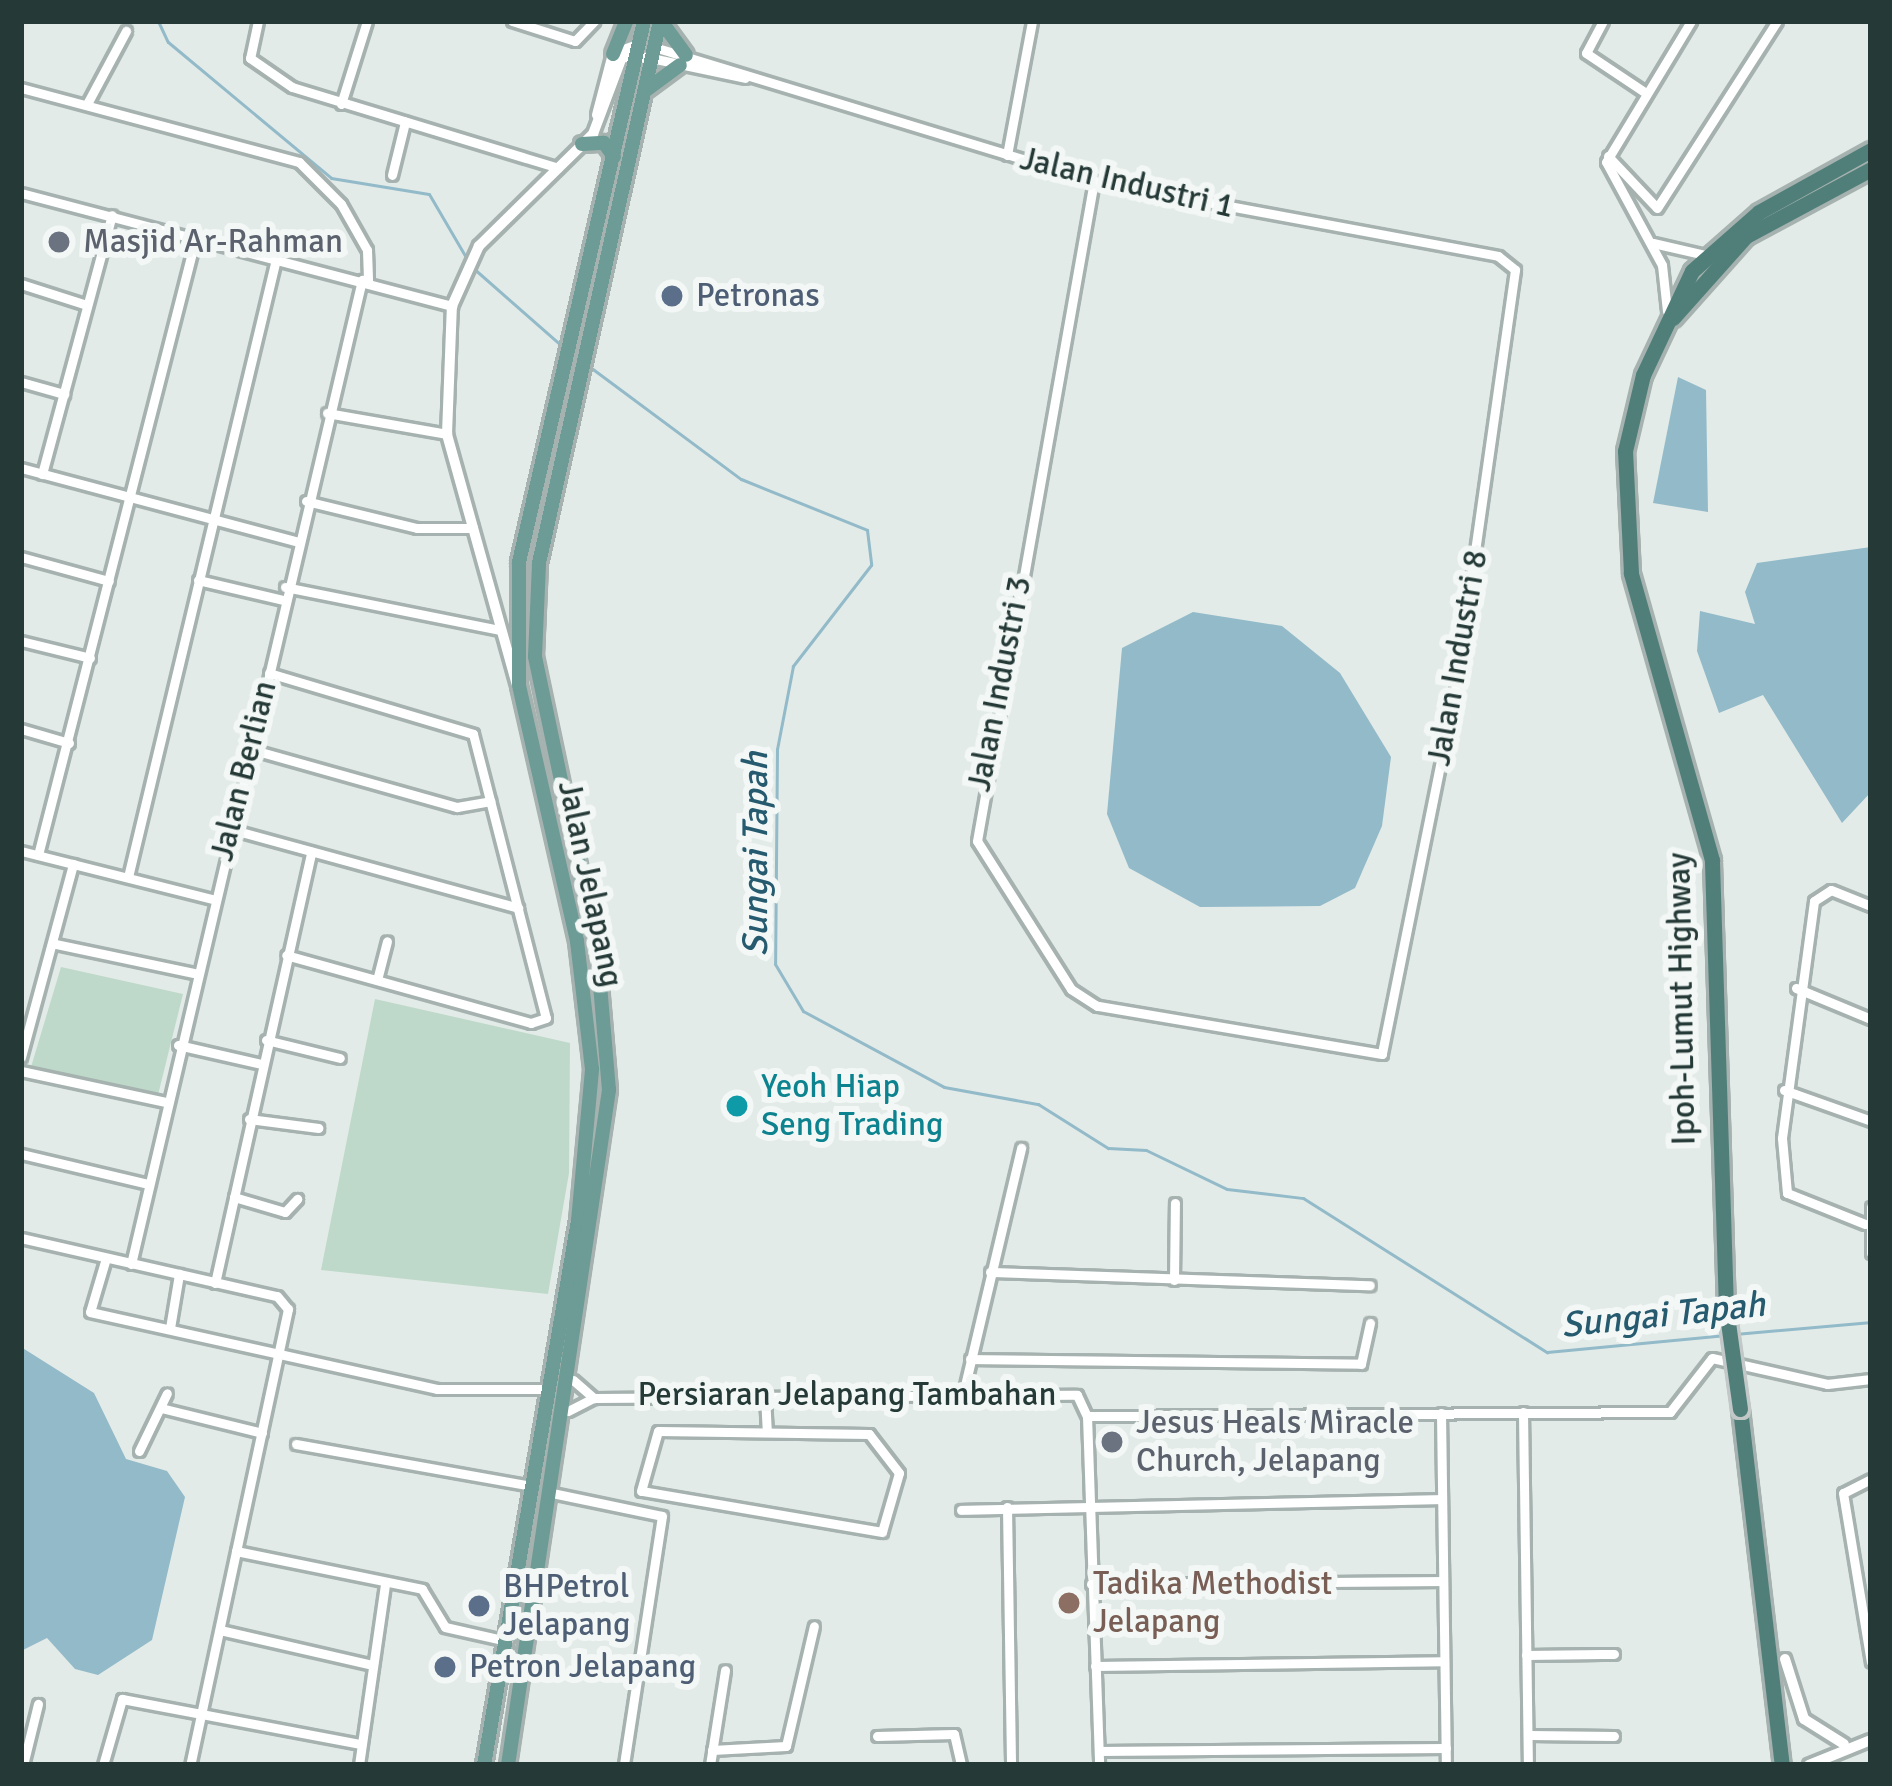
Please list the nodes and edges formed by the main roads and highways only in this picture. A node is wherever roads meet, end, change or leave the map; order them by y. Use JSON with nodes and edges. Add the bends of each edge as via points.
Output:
{"nodes":[{"id":1,"x":626,"y":21,"type":"edge"},
{"id":2,"x":644,"y":21,"type":"edge"},
{"id":3,"x":660,"y":21,"type":"edge"},
{"id":4,"x":645,"y":51,"type":"junction"},
{"id":5,"x":613,"y":54,"type":"road end"},
{"id":6,"x":644,"y":94,"type":"junction"},
{"id":7,"x":582,"y":144,"type":"road end"},
{"id":8,"x":1871,"y":150,"type":"edge"},
{"id":9,"x":614,"y":157,"type":"junction"},
{"id":10,"x":1871,"y":170,"type":"edge"},
{"id":11,"x":1663,"y":329,"type":"junction"},
{"id":12,"x":581,"y":336,"type":"junction"},
{"id":13,"x":564,"y":401,"type":"junction"},
{"id":14,"x":517,"y":617,"type":"junction"},
{"id":15,"x":535,"y":656,"type":"junction"},
{"id":16,"x":521,"y":699,"type":"junction"},
{"id":17,"x":1762,"y":1540,"type":"junction"},
{"id":18,"x":508,"y":1762,"type":"edge"},
{"id":19,"x":484,"y":1765,"type":"edge"},
{"id":20,"x":1786,"y":1765,"type":"edge"}],
"edges":[{"from":1,"to":5,"type":"main road"},
{"from":2,"to":4,"type":"main road","name":"Jalan Jelapang"},
{"from":3,"to":4,"type":"main road","name":"Jalan Jelapang"},
{"from":3,"to":6,"type":"main road","via":[[683,60]]},
{"from":4,"to":6,"type":"main road","name":"Jalan Jelapang"},
{"from":4,"to":9,"type":"main road","name":"Jalan Jelapang"},
{"from":6,"to":12,"type":"main road","name":"Jalan Jelapang"},
{"from":7,"to":9,"type":"main road","via":[[604,143]]},
{"from":8,"to":11,"type":"highway","name":"Ipoh-Lumut Highway","via":[[1708,254]]},
{"from":9,"to":12,"type":"main road","name":"Jalan Jelapang"},
{"from":10,"to":11,"type":"highway","name":"Ipoh-Lumut Highway","via":[[1734,245]]},
{"from":11,"to":17,"type":"highway","name":"Ipoh-Lumut Highway","bridge":true,"via":[[1633,405],[1621,498],[1638,601],[1712,860],[1726,1308]]},
{"from":12,"to":13,"type":"main road","name":"Jalan Jelapang"},
{"from":13,"to":14,"type":"main road","name":"Jalan Jelapang"},
{"from":13,"to":15,"type":"main road","name":"Jalan Jelapang","via":[[539,563]]},
{"from":14,"to":15,"type":"main road"},
{"from":14,"to":16,"type":"main road","name":"Jalan Jelapang"},
{"from":15,"to":16,"type":"main road"},
{"from":15,"to":18,"type":"main road","name":"Jalan Jelapang","via":[[609,1049],[573,1380]]},
{"from":16,"to":19,"type":"main road","name":"Jalan Jelapang","via":[[578,941],[592,1069],[551,1389]]},
{"from":17,"to":20,"type":"highway","name":"Ipoh-Lumut Highway"},
{"from":17,"to":20,"type":"highway","name":"Ipoh-Lumut Highway","via":[[1785,1659]]}]}
